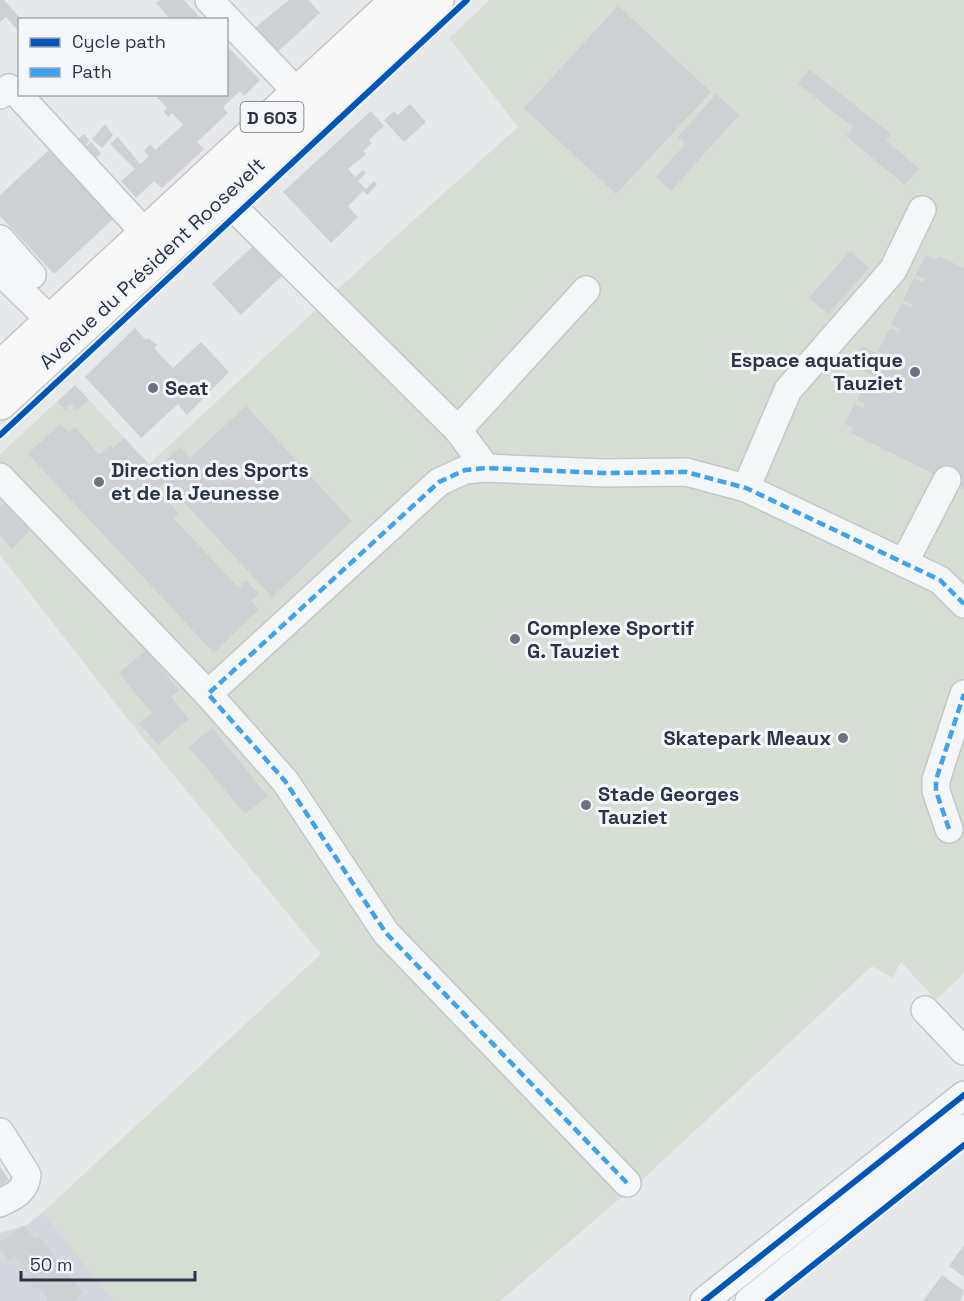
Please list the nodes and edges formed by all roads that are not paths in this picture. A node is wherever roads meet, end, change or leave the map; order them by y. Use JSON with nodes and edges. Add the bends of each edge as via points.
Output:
{"nodes":[{"id":1,"x":208,"y":0,"type":"edge"},
{"id":2,"x":398,"y":0,"type":"edge"},
{"id":3,"x":437,"y":0,"type":"edge"},
{"id":4,"x":225,"y":18,"type":"edge"},
{"id":5,"x":228,"y":21,"type":"edge"},
{"id":6,"x":298,"y":93,"type":"junction"},
{"id":7,"x":0,"y":95,"type":"edge"},
{"id":8,"x":18,"y":95,"type":"edge"},
{"id":9,"x":19,"y":96,"type":"edge"},
{"id":10,"x":224,"y":198,"type":"junction"},
{"id":11,"x":922,"y":210,"type":"dead end"},
{"id":12,"x":146,"y":234,"type":"junction"},
{"id":13,"x":0,"y":239,"type":"edge"},
{"id":14,"x":0,"y":271,"type":"edge"},
{"id":15,"x":32,"y":275,"type":"dead end"},
{"id":16,"x":586,"y":290,"type":"dead end"},
{"id":17,"x":51,"y":321,"type":"junction"},
{"id":18,"x":0,"y":368,"type":"edge"},
{"id":19,"x":0,"y":404,"type":"edge"},
{"id":20,"x":458,"y":430,"type":"junction"},
{"id":21,"x":486,"y":468,"type":"junction"},
{"id":22,"x":0,"y":477,"type":"edge"},
{"id":23,"x":947,"y":480,"type":"dead end"},
{"id":24,"x":746,"y":488,"type":"junction"},
{"id":25,"x":904,"y":563,"type":"junction"},
{"id":26,"x":964,"y":604,"type":"edge"},
{"id":27,"x":208,"y":694,"type":"junction"},
{"id":28,"x":964,"y":694,"type":"edge"},
{"id":29,"x":949,"y":829,"type":"dead end"},
{"id":30,"x":925,"y":1010,"type":"dead end"},
{"id":31,"x":964,"y":1051,"type":"edge"},
{"id":32,"x":959,"y":1100,"type":"edge"},
{"id":33,"x":964,"y":1128,"type":"edge"},
{"id":34,"x":0,"y":1132,"type":"edge"},
{"id":35,"x":627,"y":1183,"type":"dead end"},
{"id":36,"x":0,"y":1203,"type":"edge"},
{"id":37,"x":704,"y":1301,"type":"edge"},
{"id":38,"x":749,"y":1301,"type":"edge"}],
"edges":[{"from":1,"to":4,"type":"street"},
{"from":2,"to":6,"type":"main road","name":"Avenue du Président Roosevelt","number":"D 603"},
{"from":3,"to":10,"type":"main road","name":"Avenue du Président Roosevelt","number":"D 603"},
{"from":5,"to":6,"type":"street"},
{"from":6,"to":12,"type":"main road","name":"Avenue du Président Roosevelt","number":"D 603"},
{"from":7,"to":8,"type":"street","via":[[9,88]]},
{"from":9,"to":12,"type":"street"},
{"from":10,"to":19,"type":"main road","name":"Avenue du Président Roosevelt","number":"D 603"},
{"from":10,"to":20,"type":"street"},
{"from":11,"to":24,"type":"street","via":[[893,270],[788,390]]},
{"from":12,"to":17,"type":"main road","name":"Avenue du Président Roosevelt","number":"D 603"},
{"from":13,"to":15,"type":"street"},
{"from":14,"to":17,"type":"street"},
{"from":16,"to":20,"type":"street"},
{"from":17,"to":18,"type":"main road","name":"Avenue du Président Roosevelt","number":"D 603"},
{"from":20,"to":21,"type":"street"},
{"from":21,"to":24,"type":"street","via":[[686,472]]},
{"from":21,"to":27,"type":"street","via":[[465,470],[439,482]]},
{"from":22,"to":27,"type":"street"},
{"from":23,"to":25,"type":"street"},
{"from":24,"to":25,"type":"street"},
{"from":25,"to":26,"type":"street","via":[[940,580]]},
{"from":27,"to":35,"type":"street","via":[[285,781],[386,933]]},
{"from":28,"to":29,"type":"street","via":[[936,780]]},
{"from":30,"to":31,"type":"street"},
{"from":32,"to":37,"type":"street"},
{"from":33,"to":38,"type":"street"},
{"from":34,"to":36,"type":"street","via":[[27,1175],[26,1185],[18,1194]]}]}
